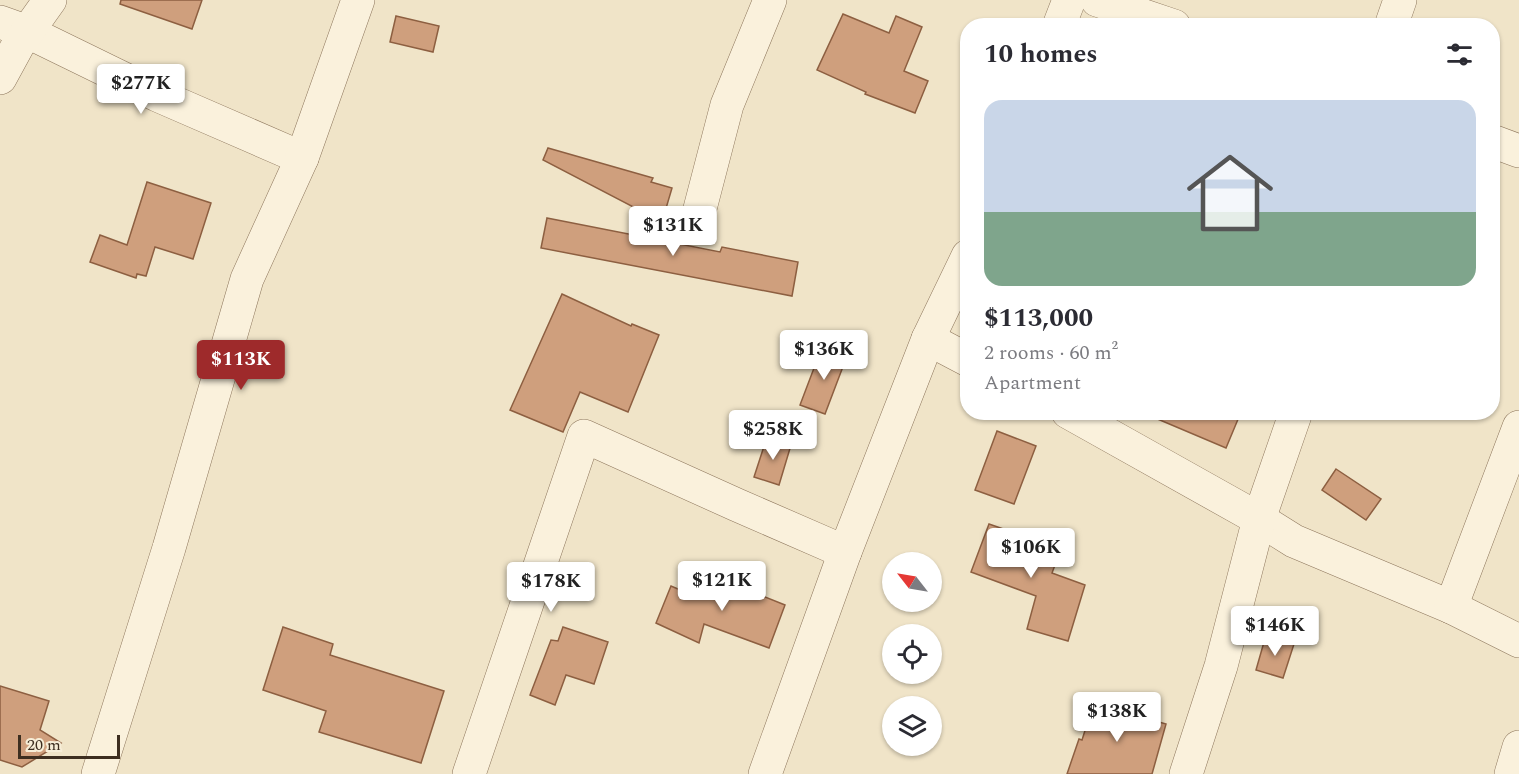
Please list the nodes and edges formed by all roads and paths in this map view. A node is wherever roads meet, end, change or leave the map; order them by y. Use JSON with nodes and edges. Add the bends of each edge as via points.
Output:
{"nodes":[{"id":1,"x":50,"y":0,"type":"edge"},
{"id":2,"x":358,"y":0,"type":"edge"},
{"id":3,"x":770,"y":0,"type":"edge"},
{"id":4,"x":1069,"y":0,"type":"edge"},
{"id":5,"x":1097,"y":0,"type":"edge"},
{"id":6,"x":1400,"y":0,"type":"edge"},
{"id":7,"x":1062,"y":18,"type":"edge"},
{"id":8,"x":1150,"y":18,"type":"edge"},
{"id":9,"x":1394,"y":18,"type":"edge"},
{"id":10,"x":14,"y":27,"type":"edge"},
{"id":11,"x":0,"y":78,"type":"edge"},
{"id":12,"x":1500,"y":144,"type":"edge"},
{"id":13,"x":1519,"y":151,"type":"edge"},
{"id":14,"x":302,"y":158,"type":"junction"},
{"id":15,"x":696,"y":224,"type":"dead end"},
{"id":16,"x":960,"y":273,"type":"edge"},
{"id":17,"x":928,"y":339,"type":"junction"},
{"id":18,"x":960,"y":356,"type":"edge"},
{"id":19,"x":1084,"y":420,"type":"edge"},
{"id":20,"x":1293,"y":420,"type":"edge"},
{"id":21,"x":1519,"y":427,"type":"edge"},
{"id":22,"x":1259,"y":519,"type":"junction"},
{"id":23,"x":845,"y":552,"type":"junction"},
{"id":24,"x":1451,"y":608,"type":"junction"},
{"id":25,"x":1519,"y":641,"type":"edge"},
{"id":26,"x":1519,"y":747,"type":"edge"},
{"id":27,"x":98,"y":774,"type":"edge"},
{"id":28,"x":469,"y":774,"type":"edge"},
{"id":29,"x":765,"y":774,"type":"edge"},
{"id":30,"x":1186,"y":774,"type":"edge"},
{"id":31,"x":1511,"y":774,"type":"edge"}],
"edges":[{"from":1,"to":10,"type":"street"},
{"from":2,"to":14,"type":"street"},
{"from":3,"to":15,"type":"street","via":[[727,105]]},
{"from":4,"to":7,"type":"street"},
{"from":5,"to":8,"type":"street"},
{"from":6,"to":9,"type":"street"},
{"from":10,"to":11,"type":"street"},
{"from":10,"to":14,"type":"street"},
{"from":12,"to":13,"type":"street"},
{"from":14,"to":27,"type":"street","via":[[247,279]]},
{"from":16,"to":17,"type":"street"},
{"from":17,"to":18,"type":"street"},
{"from":17,"to":23,"type":"street"},
{"from":19,"to":22,"type":"street"},
{"from":20,"to":22,"type":"street"},
{"from":21,"to":24,"type":"street"},
{"from":22,"to":24,"type":"street","via":[[1294,541]]},
{"from":22,"to":30,"type":"street","via":[[1221,666]]},
{"from":23,"to":28,"type":"street","via":[[584,436]]},
{"from":23,"to":29,"type":"street"},
{"from":24,"to":25,"type":"street"},
{"from":26,"to":31,"type":"street"}]}
